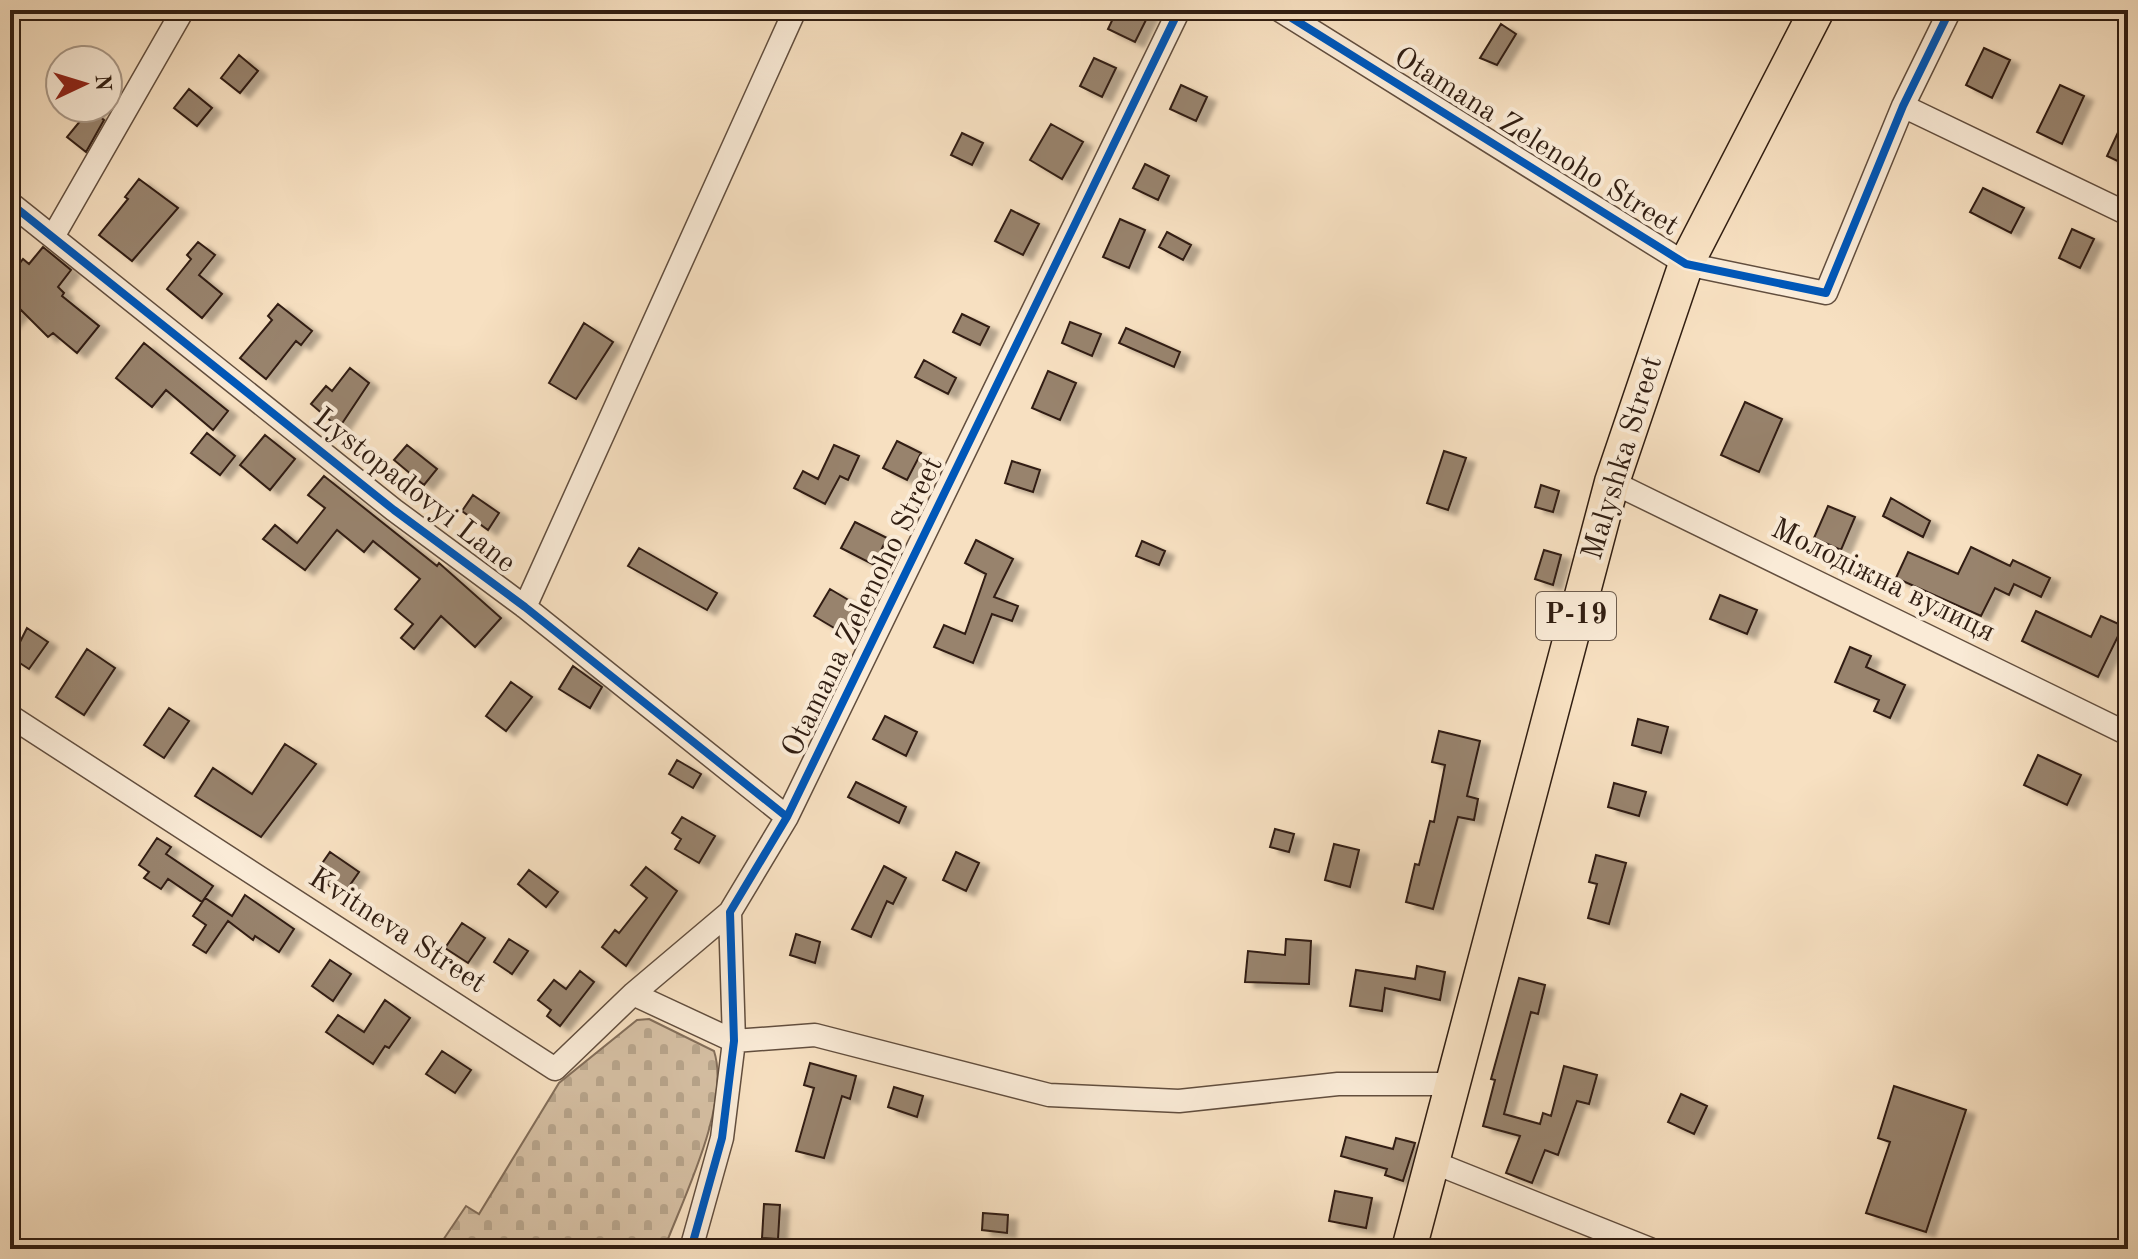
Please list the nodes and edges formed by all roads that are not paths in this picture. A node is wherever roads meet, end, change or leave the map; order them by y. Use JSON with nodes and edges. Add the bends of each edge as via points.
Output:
{"nodes":[{"id":1,"x":183,"y":10,"type":"edge"},
{"id":2,"x":795,"y":10,"type":"edge"},
{"id":3,"x":1179,"y":10,"type":"edge"},
{"id":4,"x":1279,"y":10,"type":"edge"},
{"id":5,"x":1817,"y":10,"type":"edge"},
{"id":6,"x":1950,"y":10,"type":"edge"},
{"id":7,"x":1903,"y":106,"type":"junction"},
{"id":8,"x":10,"y":203,"type":"edge"},
{"id":9,"x":2128,"y":214,"type":"edge"},
{"id":10,"x":54,"y":235,"type":"junction"},
{"id":11,"x":1686,"y":264,"type":"junction"},
{"id":12,"x":1612,"y":482,"type":"junction"},
{"id":13,"x":525,"y":607,"type":"junction"},
{"id":14,"x":10,"y":716,"type":"edge"},
{"id":15,"x":2128,"y":734,"type":"edge"},
{"id":16,"x":787,"y":817,"type":"junction"},
{"id":17,"x":730,"y":912,"type":"junction"},
{"id":18,"x":633,"y":994,"type":"junction"},
{"id":19,"x":734,"y":1041,"type":"junction"},
{"id":20,"x":1452,"y":1084,"type":"junction"},
{"id":21,"x":1430,"y":1161,"type":"junction"},
{"id":22,"x":691,"y":1249,"type":"edge"},
{"id":23,"x":1409,"y":1249,"type":"edge"},
{"id":24,"x":1650,"y":1249,"type":"edge"}],
"edges":[{"from":1,"to":10,"type":"street"},
{"from":2,"to":13,"type":"street","name":"Lystopadovyi Lane"},
{"from":3,"to":16,"type":"street","name":"Otamana Zelenoho Street"},
{"from":4,"to":11,"type":"street","name":"Otamana Zelenoho Street"},
{"from":5,"to":11,"type":"main road","name":"Malyshka Street","number":"Р-19"},
{"from":6,"to":7,"type":"street"},
{"from":7,"to":9,"type":"street"},
{"from":7,"to":11,"type":"street","via":[[1826,293]]},
{"from":8,"to":10,"type":"street","name":"Lystopadovyi Lane"},
{"from":10,"to":13,"type":"street","name":"Lystopadovyi Lane","via":[[394,510]]},
{"from":11,"to":12,"type":"main road","name":"Malyshka Street","number":"Р-19"},
{"from":12,"to":15,"type":"street","name":"Молодіжна вулиця"},
{"from":12,"to":20,"type":"main road","name":"Malyshka Street","number":"Р-19"},
{"from":13,"to":16,"type":"street","name":"Lystopadovyi Lane"},
{"from":14,"to":18,"type":"street","name":"Kvitneva Street","via":[[555,1069]]},
{"from":16,"to":17,"type":"street","name":"Otamana Zelenoho Street"},
{"from":17,"to":18,"type":"street","name":"Kvitneva Street"},
{"from":17,"to":19,"type":"street"},
{"from":18,"to":19,"type":"street"},
{"from":19,"to":20,"type":"street","via":[[815,1035],[1049,1095],[1179,1101],[1338,1084]]},
{"from":19,"to":22,"type":"street","via":[[722,1138]]},
{"from":20,"to":21,"type":"main road","name":"Malyshka Street","number":"Р-19"},
{"from":21,"to":23,"type":"main road","name":"Malyshka Street","number":"Р-19"},
{"from":21,"to":24,"type":"street"}]}
